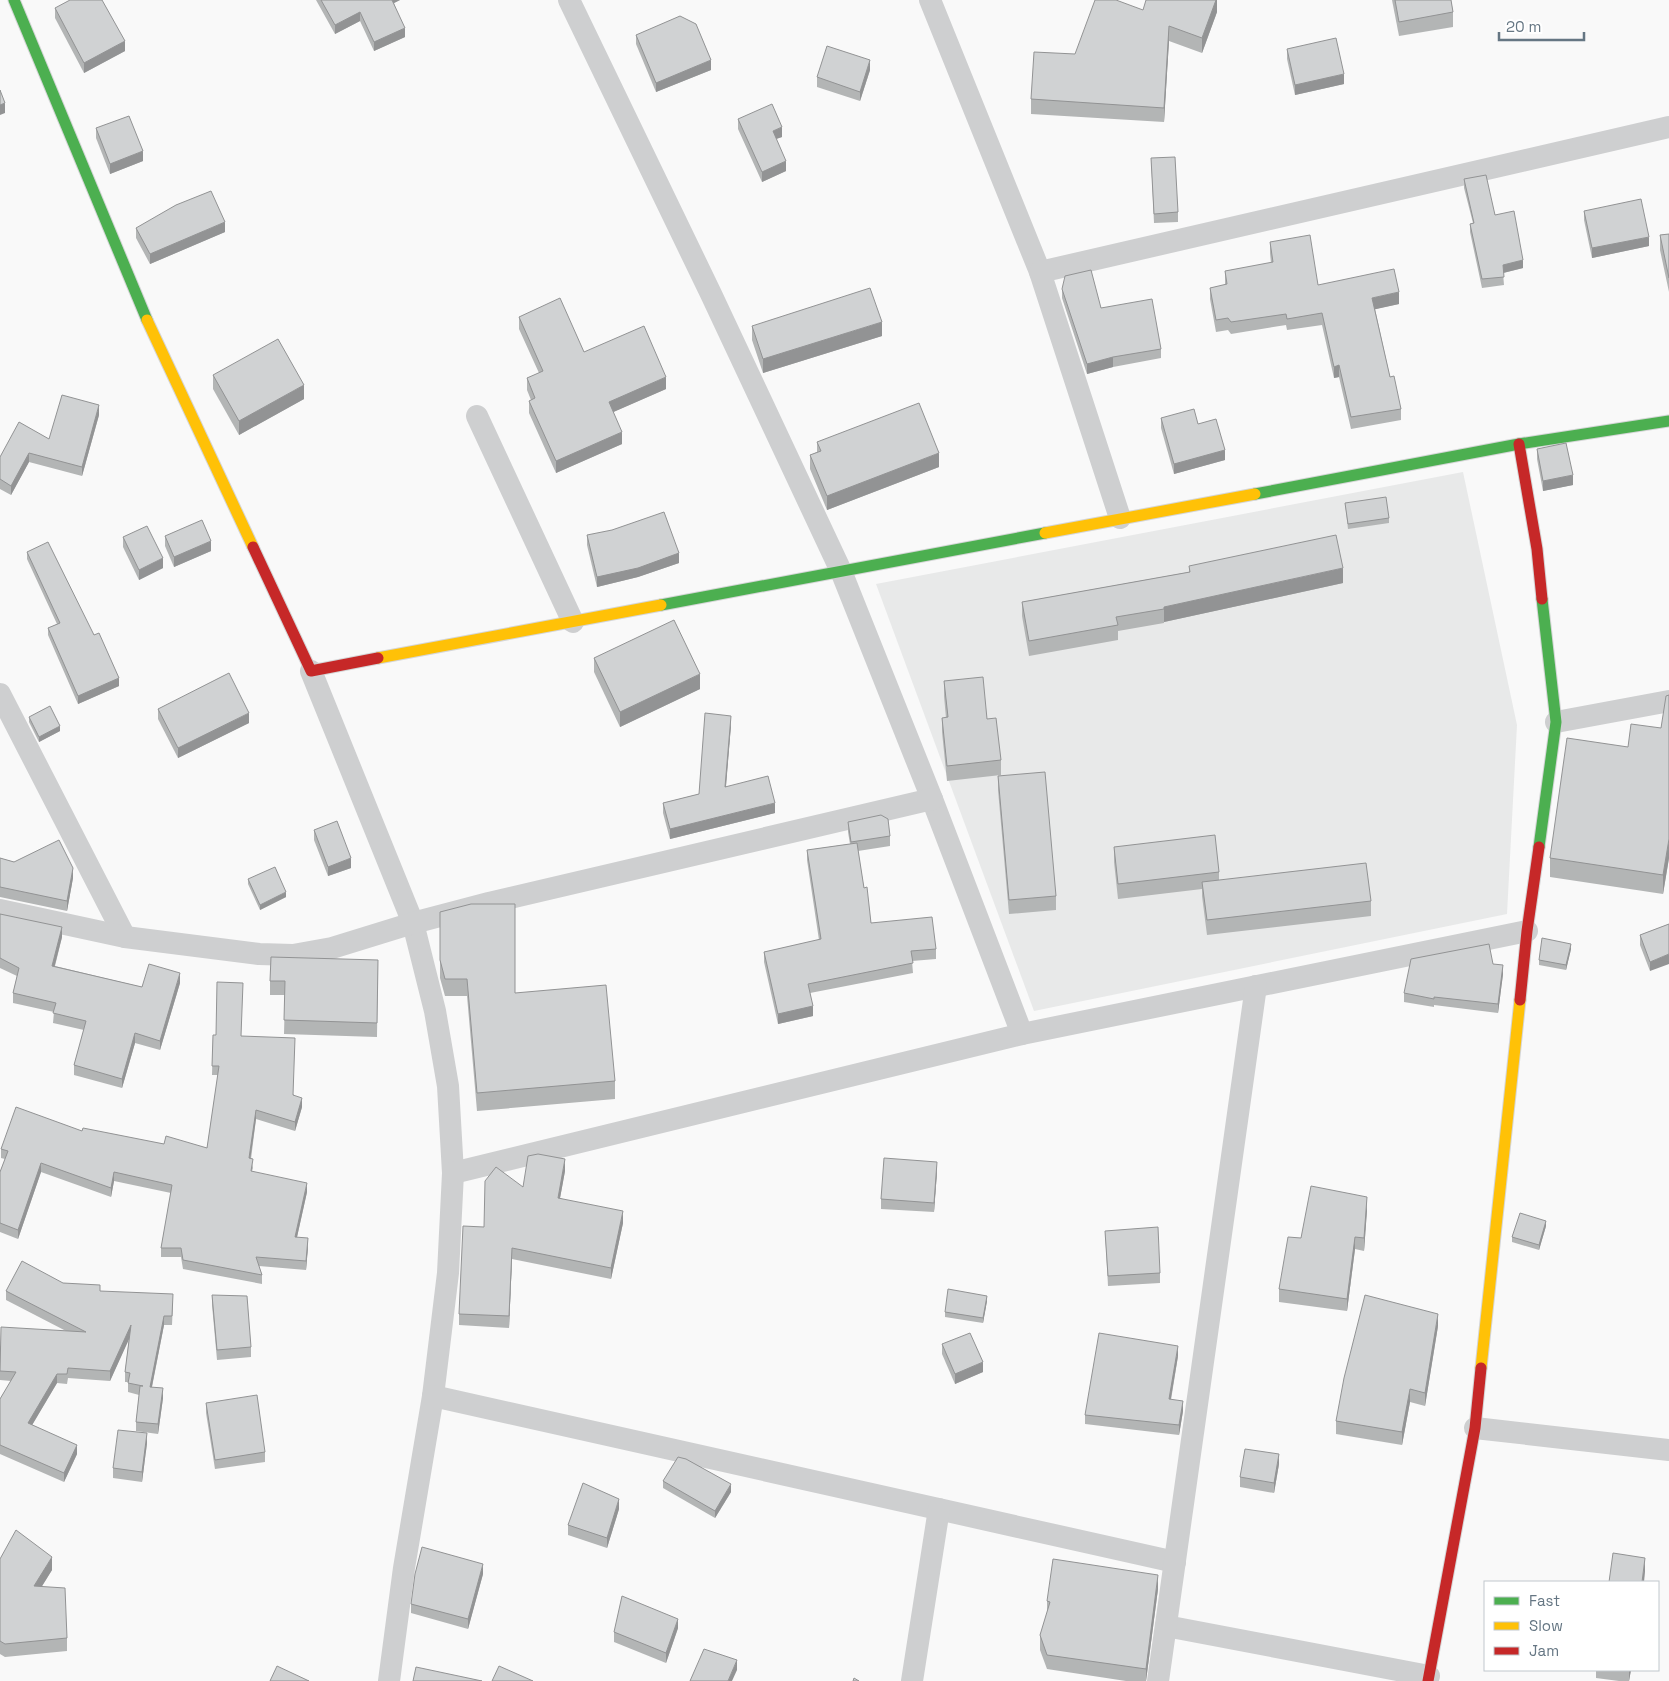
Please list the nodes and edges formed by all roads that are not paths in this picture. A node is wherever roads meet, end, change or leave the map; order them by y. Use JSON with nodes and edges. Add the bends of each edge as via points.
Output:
{"nodes":[{"id":1,"x":14,"y":0,"type":"edge"},
{"id":2,"x":569,"y":0,"type":"edge"},
{"id":3,"x":931,"y":0,"type":"edge"},
{"id":4,"x":1669,"y":127,"type":"edge"},
{"id":5,"x":1040,"y":272,"type":"junction"},
{"id":6,"x":477,"y":416,"type":"dead end"},
{"id":7,"x":1669,"y":421,"type":"edge"},
{"id":8,"x":1519,"y":444,"type":"junction"},
{"id":9,"x":1120,"y":518,"type":"junction"},
{"id":10,"x":841,"y":571,"type":"junction"},
{"id":11,"x":573,"y":622,"type":"junction"},
{"id":12,"x":311,"y":670,"type":"junction"},
{"id":13,"x":0,"y":694,"type":"edge"},
{"id":14,"x":1669,"y":701,"type":"edge"},
{"id":15,"x":1556,"y":722,"type":"junction"},
{"id":16,"x":932,"y":799,"type":"junction"},
{"id":17,"x":0,"y":910,"type":"edge"},
{"id":18,"x":413,"y":923,"type":"junction"},
{"id":19,"x":1527,"y":931,"type":"junction"},
{"id":20,"x":125,"y":937,"type":"junction"},
{"id":21,"x":1256,"y":986,"type":"junction"},
{"id":22,"x":1022,"y":1034,"type":"junction"},
{"id":23,"x":453,"y":1173,"type":"junction"},
{"id":24,"x":433,"y":1396,"type":"junction"},
{"id":25,"x":1475,"y":1428,"type":"junction"},
{"id":26,"x":1669,"y":1450,"type":"edge"},
{"id":27,"x":939,"y":1509,"type":"junction"},
{"id":28,"x":1175,"y":1562,"type":"junction"},
{"id":29,"x":1166,"y":1626,"type":"junction"},
{"id":30,"x":1428,"y":1679,"type":"edge"},
{"id":31,"x":389,"y":1681,"type":"edge"},
{"id":32,"x":912,"y":1681,"type":"edge"},
{"id":33,"x":1158,"y":1681,"type":"edge"}],
"edges":[{"from":1,"to":12,"type":"street","via":[[150,326]]},
{"from":2,"to":10,"type":"street"},
{"from":3,"to":5,"type":"street"},
{"from":4,"to":5,"type":"street"},
{"from":5,"to":9,"type":"street"},
{"from":6,"to":11,"type":"street"},
{"from":7,"to":8,"type":"street"},
{"from":8,"to":9,"type":"street"},
{"from":8,"to":15,"type":"street","via":[[1537,549]]},
{"from":9,"to":10,"type":"street"},
{"from":10,"to":11,"type":"street"},
{"from":10,"to":16,"type":"street"},
{"from":11,"to":12,"type":"street"},
{"from":12,"to":18,"type":"street"},
{"from":13,"to":20,"type":"street"},
{"from":14,"to":15,"type":"street"},
{"from":15,"to":19,"type":"street"},
{"from":16,"to":18,"type":"street"},
{"from":16,"to":22,"type":"street"},
{"from":17,"to":20,"type":"street"},
{"from":18,"to":20,"type":"street","via":[[332,948],[293,955],[259,954]]},
{"from":18,"to":23,"type":"street","via":[[435,1011],[448,1086]]},
{"from":19,"to":21,"type":"street"},
{"from":19,"to":25,"type":"street"},
{"from":21,"to":22,"type":"street"},
{"from":21,"to":28,"type":"street"},
{"from":22,"to":23,"type":"street"},
{"from":23,"to":24,"type":"street","via":[[448,1272]]},
{"from":24,"to":27,"type":"street"},
{"from":24,"to":31,"type":"street"},
{"from":25,"to":26,"type":"street"},
{"from":25,"to":30,"type":"street"},
{"from":27,"to":28,"type":"street"},
{"from":27,"to":32,"type":"street"},
{"from":28,"to":29,"type":"street"},
{"from":29,"to":30,"type":"street"},
{"from":29,"to":33,"type":"street"}]}
